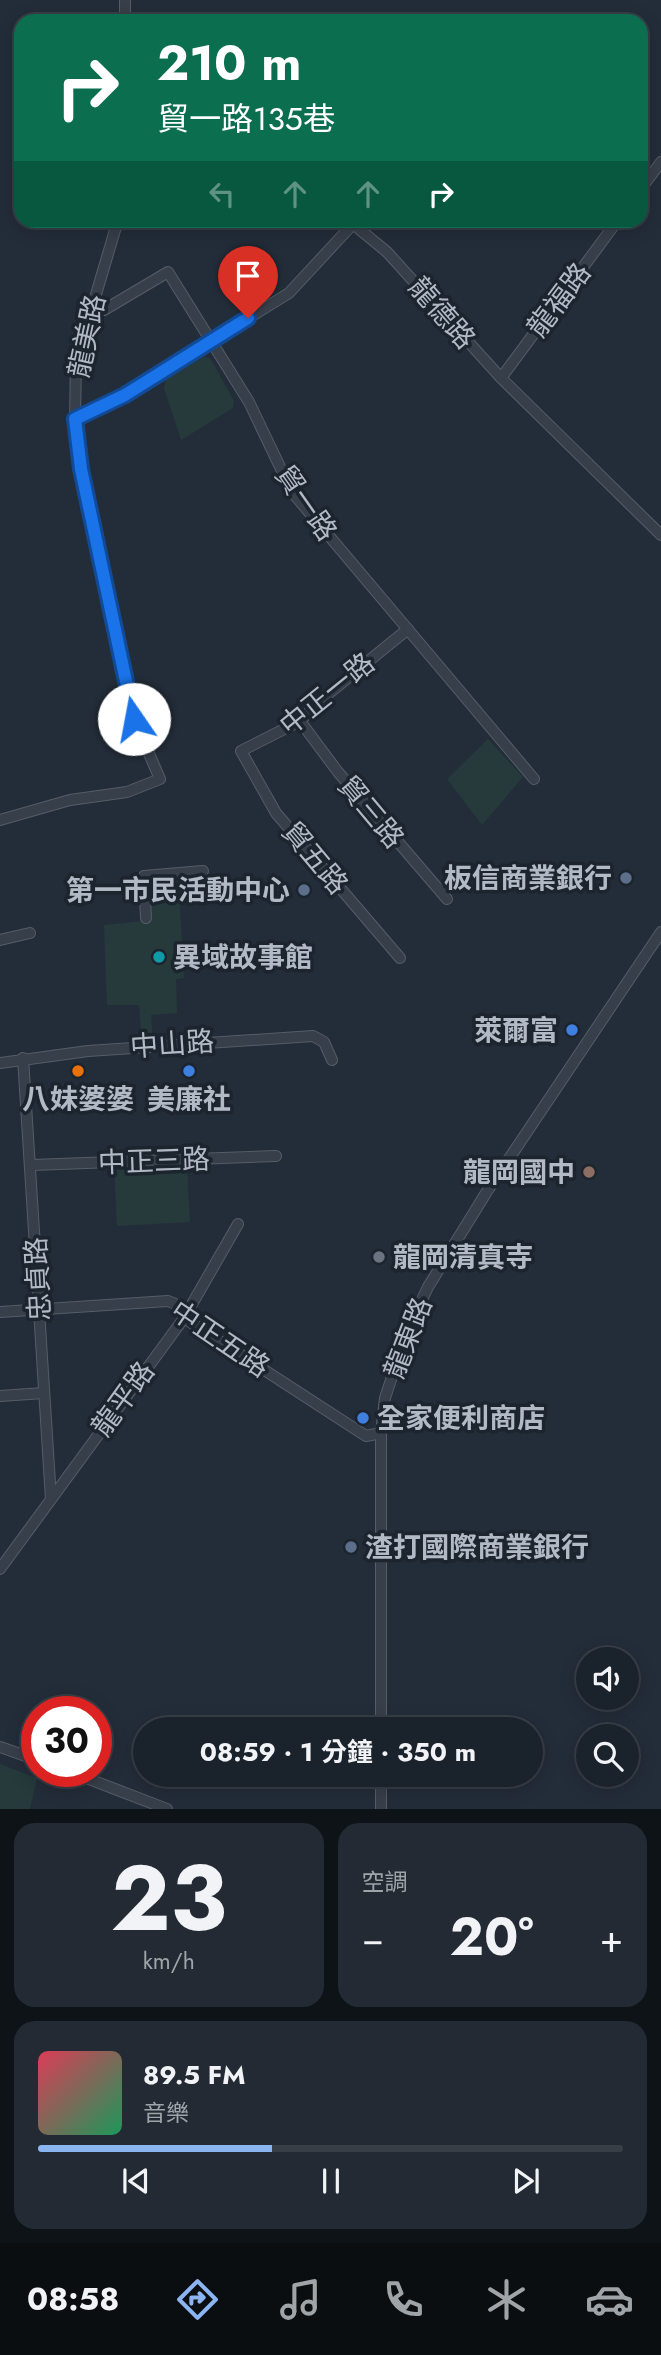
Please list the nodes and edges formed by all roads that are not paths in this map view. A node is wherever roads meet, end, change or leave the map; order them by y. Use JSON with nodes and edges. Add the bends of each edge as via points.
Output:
{"nodes":[{"id":1,"x":661,"y":162,"type":"edge"},
{"id":2,"x":648,"y":179,"type":"edge"},
{"id":3,"x":115,"y":228,"type":"edge"},
{"id":4,"x":349,"y":228,"type":"edge"},
{"id":5,"x":358,"y":228,"type":"edge"},
{"id":6,"x":612,"y":228,"type":"edge"},
{"id":7,"x":90,"y":308,"type":"junction"},
{"id":8,"x":212,"y":343,"type":"junction"},
{"id":9,"x":500,"y":378,"type":"junction"},
{"id":10,"x":75,"y":419,"type":"junction"},
{"id":11,"x":661,"y":535,"type":"edge"},
{"id":12,"x":408,"y":629,"type":"junction"},
{"id":13,"x":300,"y":721,"type":"junction"},
{"id":14,"x":241,"y":751,"type":"joint"},
{"id":15,"x":534,"y":779,"type":"dead end"},
{"id":16,"x":0,"y":820,"type":"edge"},
{"id":17,"x":203,"y":871,"type":"dead end"},
{"id":18,"x":447,"y":900,"type":"dead end"},
{"id":19,"x":146,"y":918,"type":"dead end"},
{"id":20,"x":661,"y":932,"type":"edge"},
{"id":21,"x":30,"y":933,"type":"dead end"},
{"id":22,"x":0,"y":940,"type":"edge"},
{"id":23,"x":400,"y":958,"type":"dead end"},
{"id":24,"x":23,"y":1058,"type":"junction"},
{"id":25,"x":332,"y":1060,"type":"dead end"},
{"id":26,"x":0,"y":1063,"type":"edge"},
{"id":27,"x":276,"y":1156,"type":"dead end"},
{"id":28,"x":32,"y":1165,"type":"junction"},
{"id":29,"x":238,"y":1224,"type":"dead end"},
{"id":30,"x":39,"y":1310,"type":"junction"},
{"id":31,"x":0,"y":1312,"type":"edge"},
{"id":32,"x":184,"y":1318,"type":"junction"},
{"id":33,"x":44,"y":1394,"type":"junction"},
{"id":34,"x":0,"y":1396,"type":"edge"},
{"id":35,"x":381,"y":1433,"type":"junction"},
{"id":36,"x":51,"y":1499,"type":"junction"},
{"id":37,"x":0,"y":1569,"type":"edge"},
{"id":38,"x":381,"y":1717,"type":"edge"},
{"id":39,"x":0,"y":1747,"type":"edge"},
{"id":40,"x":21,"y":1754,"type":"edge"},
{"id":41,"x":110,"y":1787,"type":"edge"},
{"id":42,"x":381,"y":1787,"type":"edge"},
{"id":43,"x":167,"y":1809,"type":"edge"},
{"id":44,"x":381,"y":1809,"type":"edge"}],
"edges":[{"from":1,"to":2,"type":"street"},
{"from":3,"to":7,"type":"street","name":"龍美路"},
{"from":4,"to":8,"type":"street","name":"龍德路","via":[[289,293]]},
{"from":5,"to":9,"type":"street","name":"龍德路","via":[[387,252]]},
{"from":6,"to":9,"type":"street","name":"龍福路"},
{"from":7,"to":8,"type":"street","name":"貿一路","via":[[104,310],[168,272]]},
{"from":7,"to":10,"type":"street","name":"龍美路","via":[[76,362]]},
{"from":8,"to":10,"type":"street"},
{"from":8,"to":12,"type":"street","name":"貿一路","via":[[249,402],[292,492]]},
{"from":9,"to":11,"type":"street","name":"龍德路"},
{"from":10,"to":16,"type":"street","name":"龍美路","via":[[81,469],[134,719],[160,779],[127,792],[70,800]]},
{"from":12,"to":13,"type":"street","name":"中正一路"},
{"from":12,"to":15,"type":"street","name":"貿一路"},
{"from":13,"to":14,"type":"street","name":"中正一路"},
{"from":13,"to":18,"type":"street","name":"貿三路"},
{"from":14,"to":23,"type":"street","name":"貿五路","via":[[276,813]]},
{"from":17,"to":19,"type":"street","via":[[144,876]]},
{"from":20,"to":35,"type":"street","name":"龍東路","via":[[434,1276],[407,1331],[385,1398]]},
{"from":21,"to":22,"type":"street"},
{"from":24,"to":25,"type":"street","name":"中山路","via":[[148,1045],[313,1036],[324,1042]]},
{"from":24,"to":26,"type":"street","name":"中山路"},
{"from":24,"to":28,"type":"street","name":"忠貞路"},
{"from":27,"to":28,"type":"street","name":"中正三路"},
{"from":28,"to":30,"type":"street","name":"忠貞路"},
{"from":29,"to":32,"type":"street","name":"龍平路"},
{"from":30,"to":31,"type":"street","name":"中正五路"},
{"from":30,"to":32,"type":"street","name":"中正五路","via":[[168,1301],[178,1305]]},
{"from":30,"to":33,"type":"street","name":"忠貞路"},
{"from":32,"to":35,"type":"street","name":"中正五路","via":[[366,1436]]},
{"from":32,"to":36,"type":"street","name":"龍平路"},
{"from":33,"to":34,"type":"street"},
{"from":33,"to":36,"type":"street","name":"忠貞路"},
{"from":35,"to":38,"type":"street","name":"龍東路"},
{"from":36,"to":37,"type":"street","name":"龍平路"},
{"from":39,"to":40,"type":"street"},
{"from":41,"to":43,"type":"street"},
{"from":42,"to":44,"type":"street"}]}
